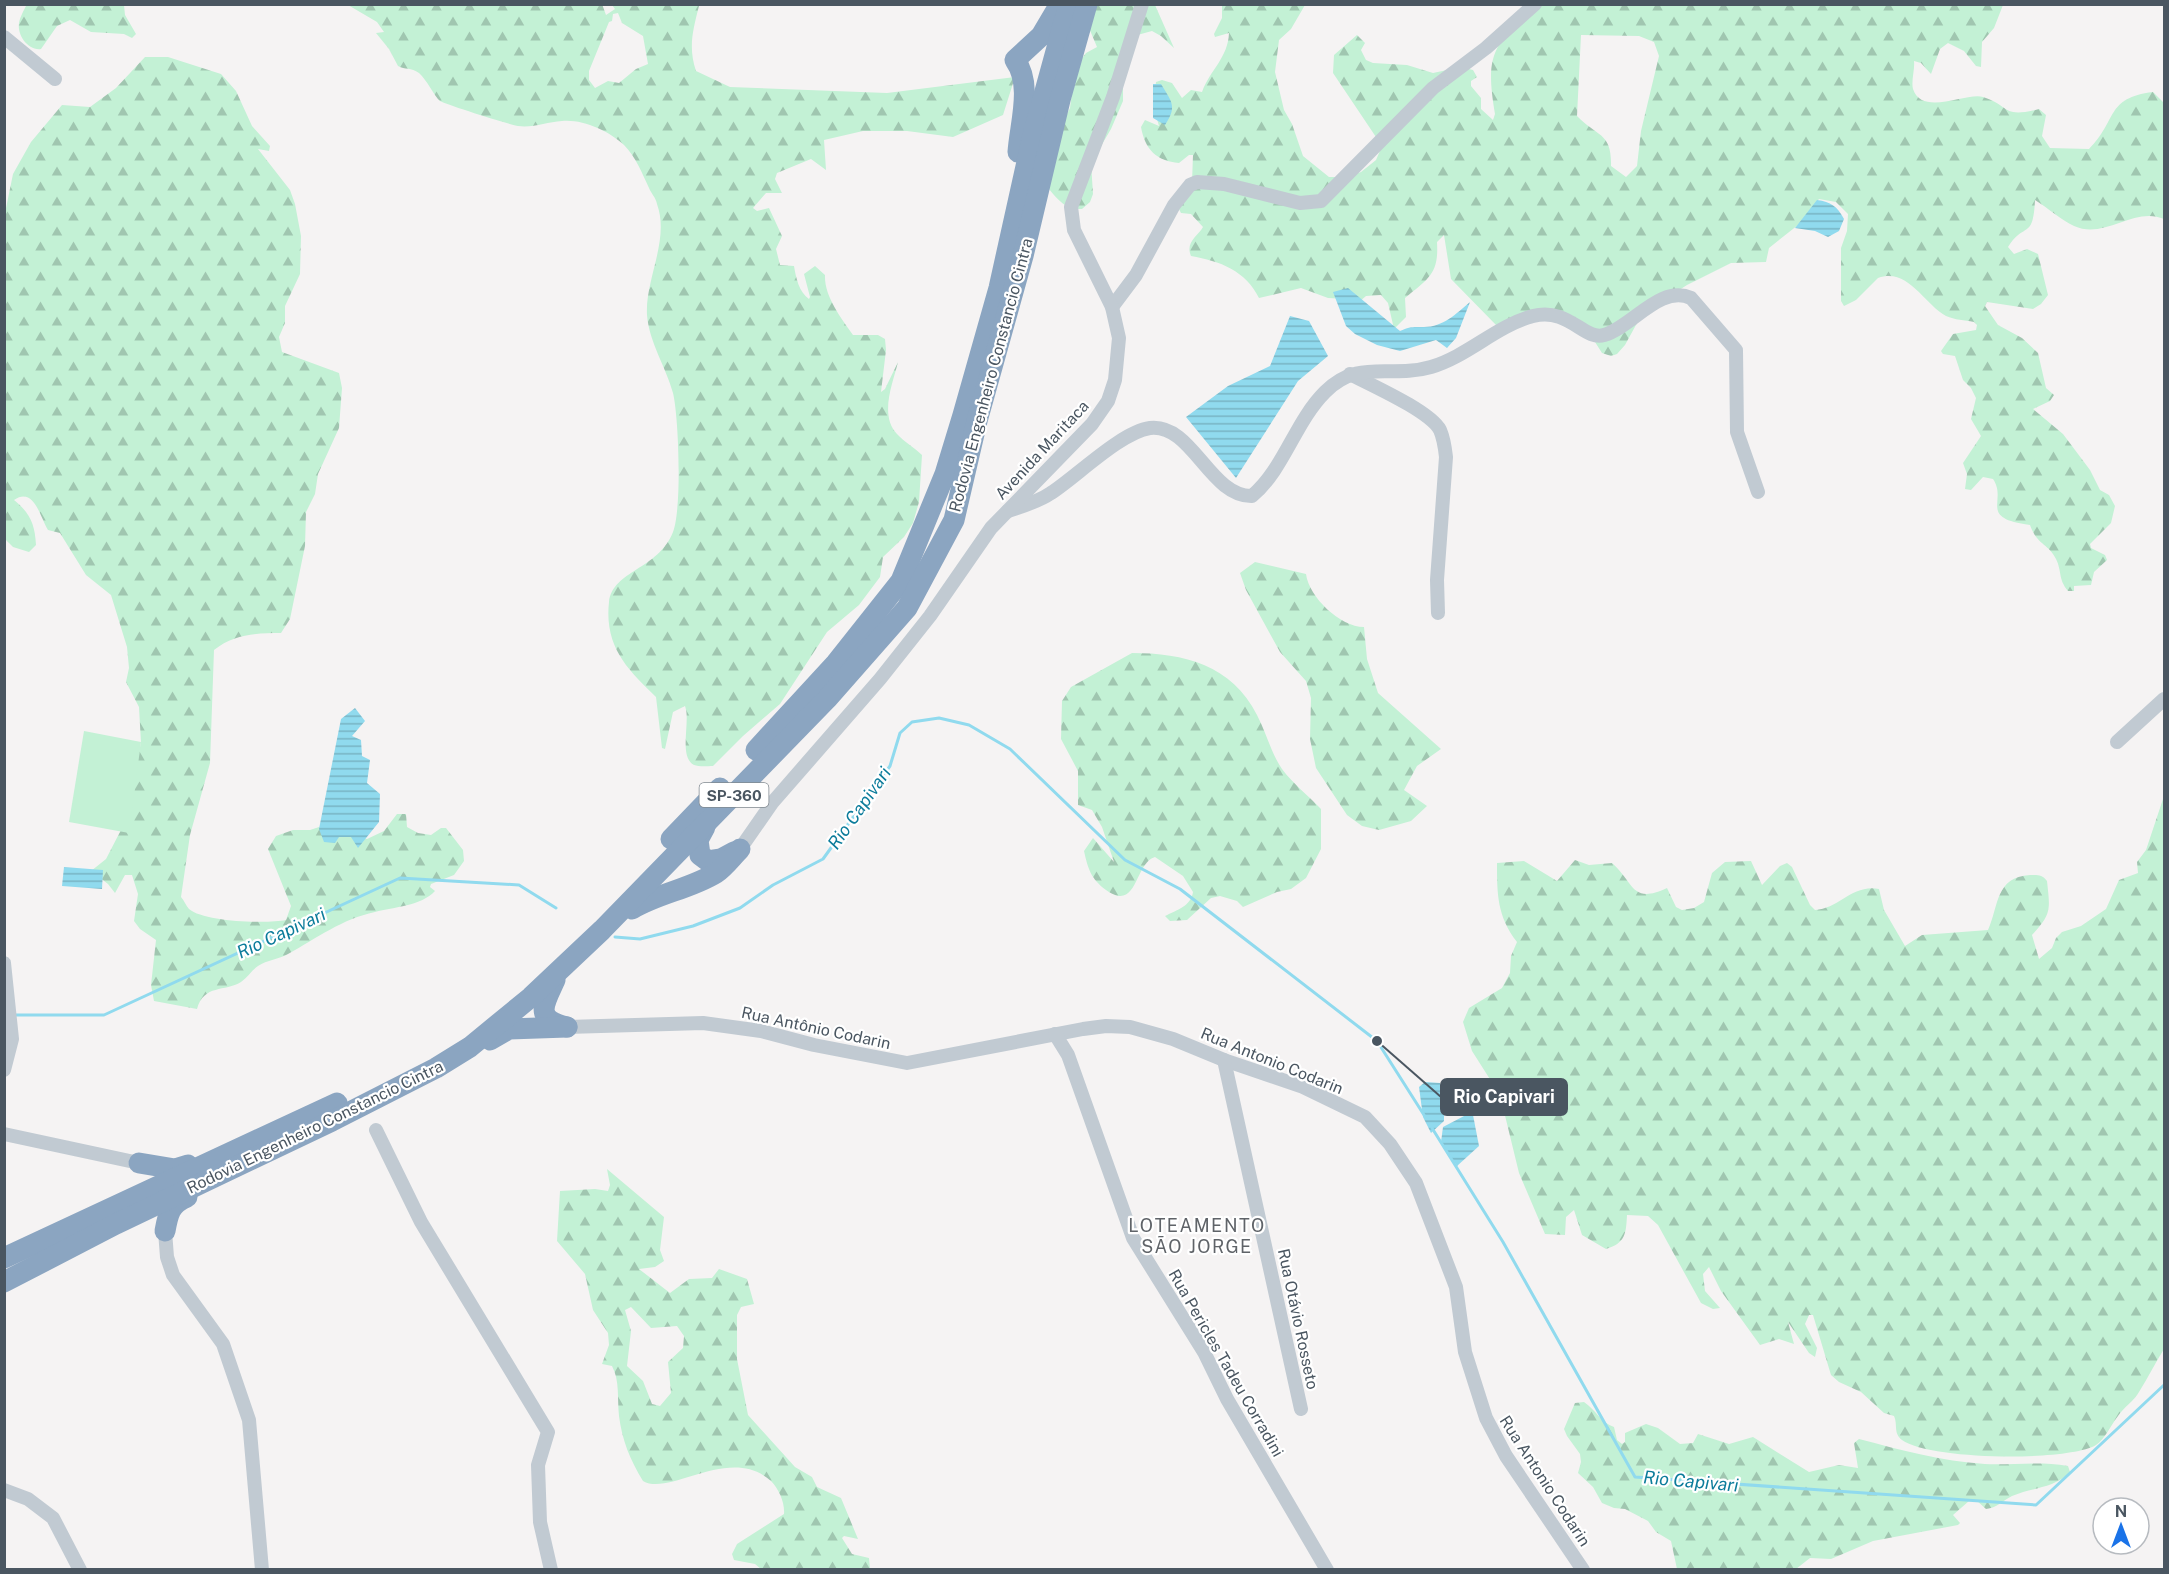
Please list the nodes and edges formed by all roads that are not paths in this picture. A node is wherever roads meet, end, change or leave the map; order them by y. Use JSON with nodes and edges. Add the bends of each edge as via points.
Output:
{"nodes":[{"id":1,"x":1060,"y":4,"type":"edge"},
{"id":2,"x":1069,"y":4,"type":"edge"},
{"id":3,"x":1087,"y":4,"type":"edge"},
{"id":4,"x":1142,"y":4,"type":"edge"},
{"id":5,"x":1535,"y":4,"type":"edge"},
{"id":6,"x":4,"y":37,"type":"edge"},
{"id":7,"x":55,"y":79,"type":"dead end"},
{"id":8,"x":1018,"y":203,"type":"junction"},
{"id":9,"x":1112,"y":308,"type":"junction"},
{"id":10,"x":1350,"y":374,"type":"junction"},
{"id":11,"x":1758,"y":492,"type":"dead end"},
{"id":12,"x":1008,"y":511,"type":"junction"},
{"id":13,"x":1438,"y":613,"type":"dead end"},
{"id":14,"x":2164,"y":699,"type":"edge"},
{"id":15,"x":2118,"y":742,"type":"dead end"},
{"id":16,"x":706,"y":824,"type":"junction"},
{"id":17,"x":740,"y":849,"type":"junction"},
{"id":18,"x":602,"y":930,"type":"junction"},
{"id":19,"x":4,"y":963,"type":"edge"},
{"id":20,"x":558,"y":973,"type":"junction"},
{"id":21,"x":567,"y":1027,"type":"junction"},
{"id":22,"x":1055,"y":1034,"type":"junction"},
{"id":23,"x":1224,"y":1060,"type":"junction"},
{"id":24,"x":436,"y":1068,"type":"junction"},
{"id":25,"x":4,"y":1070,"type":"edge"},
{"id":26,"x":376,"y":1130,"type":"dead end"},
{"id":27,"x":4,"y":1134,"type":"edge"},
{"id":28,"x":241,"y":1146,"type":"junction"},
{"id":29,"x":139,"y":1163,"type":"junction"},
{"id":30,"x":234,"y":1167,"type":"junction"},
{"id":31,"x":113,"y":1216,"type":"junction"},
{"id":32,"x":165,"y":1231,"type":"junction"},
{"id":33,"x":4,"y":1258,"type":"edge"},
{"id":34,"x":4,"y":1282,"type":"edge"},
{"id":35,"x":1301,"y":1409,"type":"dead end"},
{"id":36,"x":4,"y":1490,"type":"edge"},
{"id":37,"x":80,"y":1569,"type":"edge"},
{"id":38,"x":262,"y":1569,"type":"edge"},
{"id":39,"x":551,"y":1569,"type":"edge"},
{"id":40,"x":1327,"y":1569,"type":"edge"},
{"id":41,"x":1583,"y":1569,"type":"edge"}],
"edges":[{"from":1,"to":8,"type":"highway","via":[[1041,36],[1015,60],[1024,86]]},
{"from":2,"to":8,"type":"highway","name":"Rodovia Engenheiro Constancio Cintra","number":"SP-360"},
{"from":3,"to":16,"type":"highway","name":"Rodovia Engenheiro Constancio Cintra","number":"SP-360","via":[[954,520],[907,608]]},
{"from":4,"to":9,"type":"street","name":"Avenida Maritaca","via":[[1113,97],[1071,207],[1074,230]]},
{"from":5,"to":9,"type":"street","via":[[1486,48],[1432,88],[1321,201],[1300,203],[1224,184],[1190,185]]},
{"from":6,"to":7,"type":"street"},
{"from":8,"to":28,"type":"highway","name":"Rodovia Engenheiro Constancio Cintra","number":"SP-360","via":[[999,288],[945,474],[902,581],[836,663],[757,750],[530,983],[451,1044],[378,1085]]},
{"from":9,"to":12,"type":"street","name":"Avenida Maritaca","via":[[1119,338],[1115,380],[1108,401],[1092,424]]},
{"from":10,"to":11,"type":"street","via":[[1432,367],[1534,316],[1560,315],[1594,336],[1602,336],[1667,297],[1682,294],[1691,298],[1736,350],[1737,432]]},
{"from":10,"to":12,"type":"street","via":[[1323,393],[1252,496],[1233,494],[1173,433],[1152,428],[1117,445],[1048,495]]},
{"from":10,"to":13,"type":"street","via":[[1434,422],[1444,442]]},
{"from":12,"to":17,"type":"street","name":"Avenida Maritaca","via":[[991,528],[930,616],[772,803]]},
{"from":14,"to":15,"type":"street"},
{"from":16,"to":17,"type":"highway","via":[[698,840],[700,855],[708,861]]},
{"from":16,"to":18,"type":"highway","name":"Rodovia Engenheiro Constancio Cintra","number":"SP-360"},
{"from":17,"to":18,"type":"highway","via":[[718,872],[657,895]]},
{"from":18,"to":20,"type":"highway","name":"Rodovia Engenheiro Constancio Cintra","number":"SP-360"},
{"from":19,"to":25,"type":"street","via":[[12,1039]]},
{"from":20,"to":21,"type":"highway","via":[[544,1003],[545,1016],[550,1023]]},
{"from":20,"to":24,"type":"highway","name":"Rodovia Engenheiro Constancio Cintra","number":"SP-360","via":[[470,1047]]},
{"from":21,"to":22,"type":"street","name":"Rua Antônio Codarin","via":[[703,1023],[761,1030],[907,1063]]},
{"from":21,"to":24,"type":"highway","via":[[509,1029]]},
{"from":22,"to":23,"type":"street","name":"Rua Antonio Codarin","via":[[1106,1026],[1131,1028],[1173,1039]]},
{"from":22,"to":40,"type":"street","name":"Rua Pericles Tadeu Corradini","via":[[1068,1055],[1133,1238],[1204,1352],[1227,1399]]},
{"from":23,"to":35,"type":"street","name":"Rua Otávio Rosseto"},
{"from":23,"to":41,"type":"street","name":"Rua Antonio Codarin","via":[[1303,1087],[1365,1117],[1390,1144],[1416,1183],[1456,1287],[1465,1352],[1486,1418],[1506,1456]]},
{"from":24,"to":30,"type":"highway","name":"Rodovia Engenheiro Constancio Cintra","number":"SP-360"},
{"from":26,"to":39,"type":"street","via":[[422,1222],[548,1432],[538,1465],[540,1522]]},
{"from":27,"to":29,"type":"street"},
{"from":28,"to":29,"type":"highway","via":[[175,1169]]},
{"from":28,"to":31,"type":"highway","name":"Rodovia Engenheiro Constancio Cintra","number":"SP-360"},
{"from":29,"to":31,"type":"highway","via":[[155,1177]]},
{"from":30,"to":31,"type":"highway","name":"Rodovia Engenheiro Constancio Cintra","number":"SP-360"},
{"from":30,"to":32,"type":"highway","via":[[175,1202]]},
{"from":31,"to":32,"type":"highway","via":[[158,1208],[164,1213]]},
{"from":31,"to":33,"type":"highway","name":"Rodovia Engenheiro Constancio Cintra","number":"SP-360"},
{"from":31,"to":34,"type":"highway","name":"Rodovia Engenheiro Constancio Cintra","number":"SP-360"},
{"from":32,"to":38,"type":"street","via":[[173,1275],[223,1344],[249,1420]]},
{"from":36,"to":37,"type":"street","via":[[28,1499],[53,1518]]}]}
